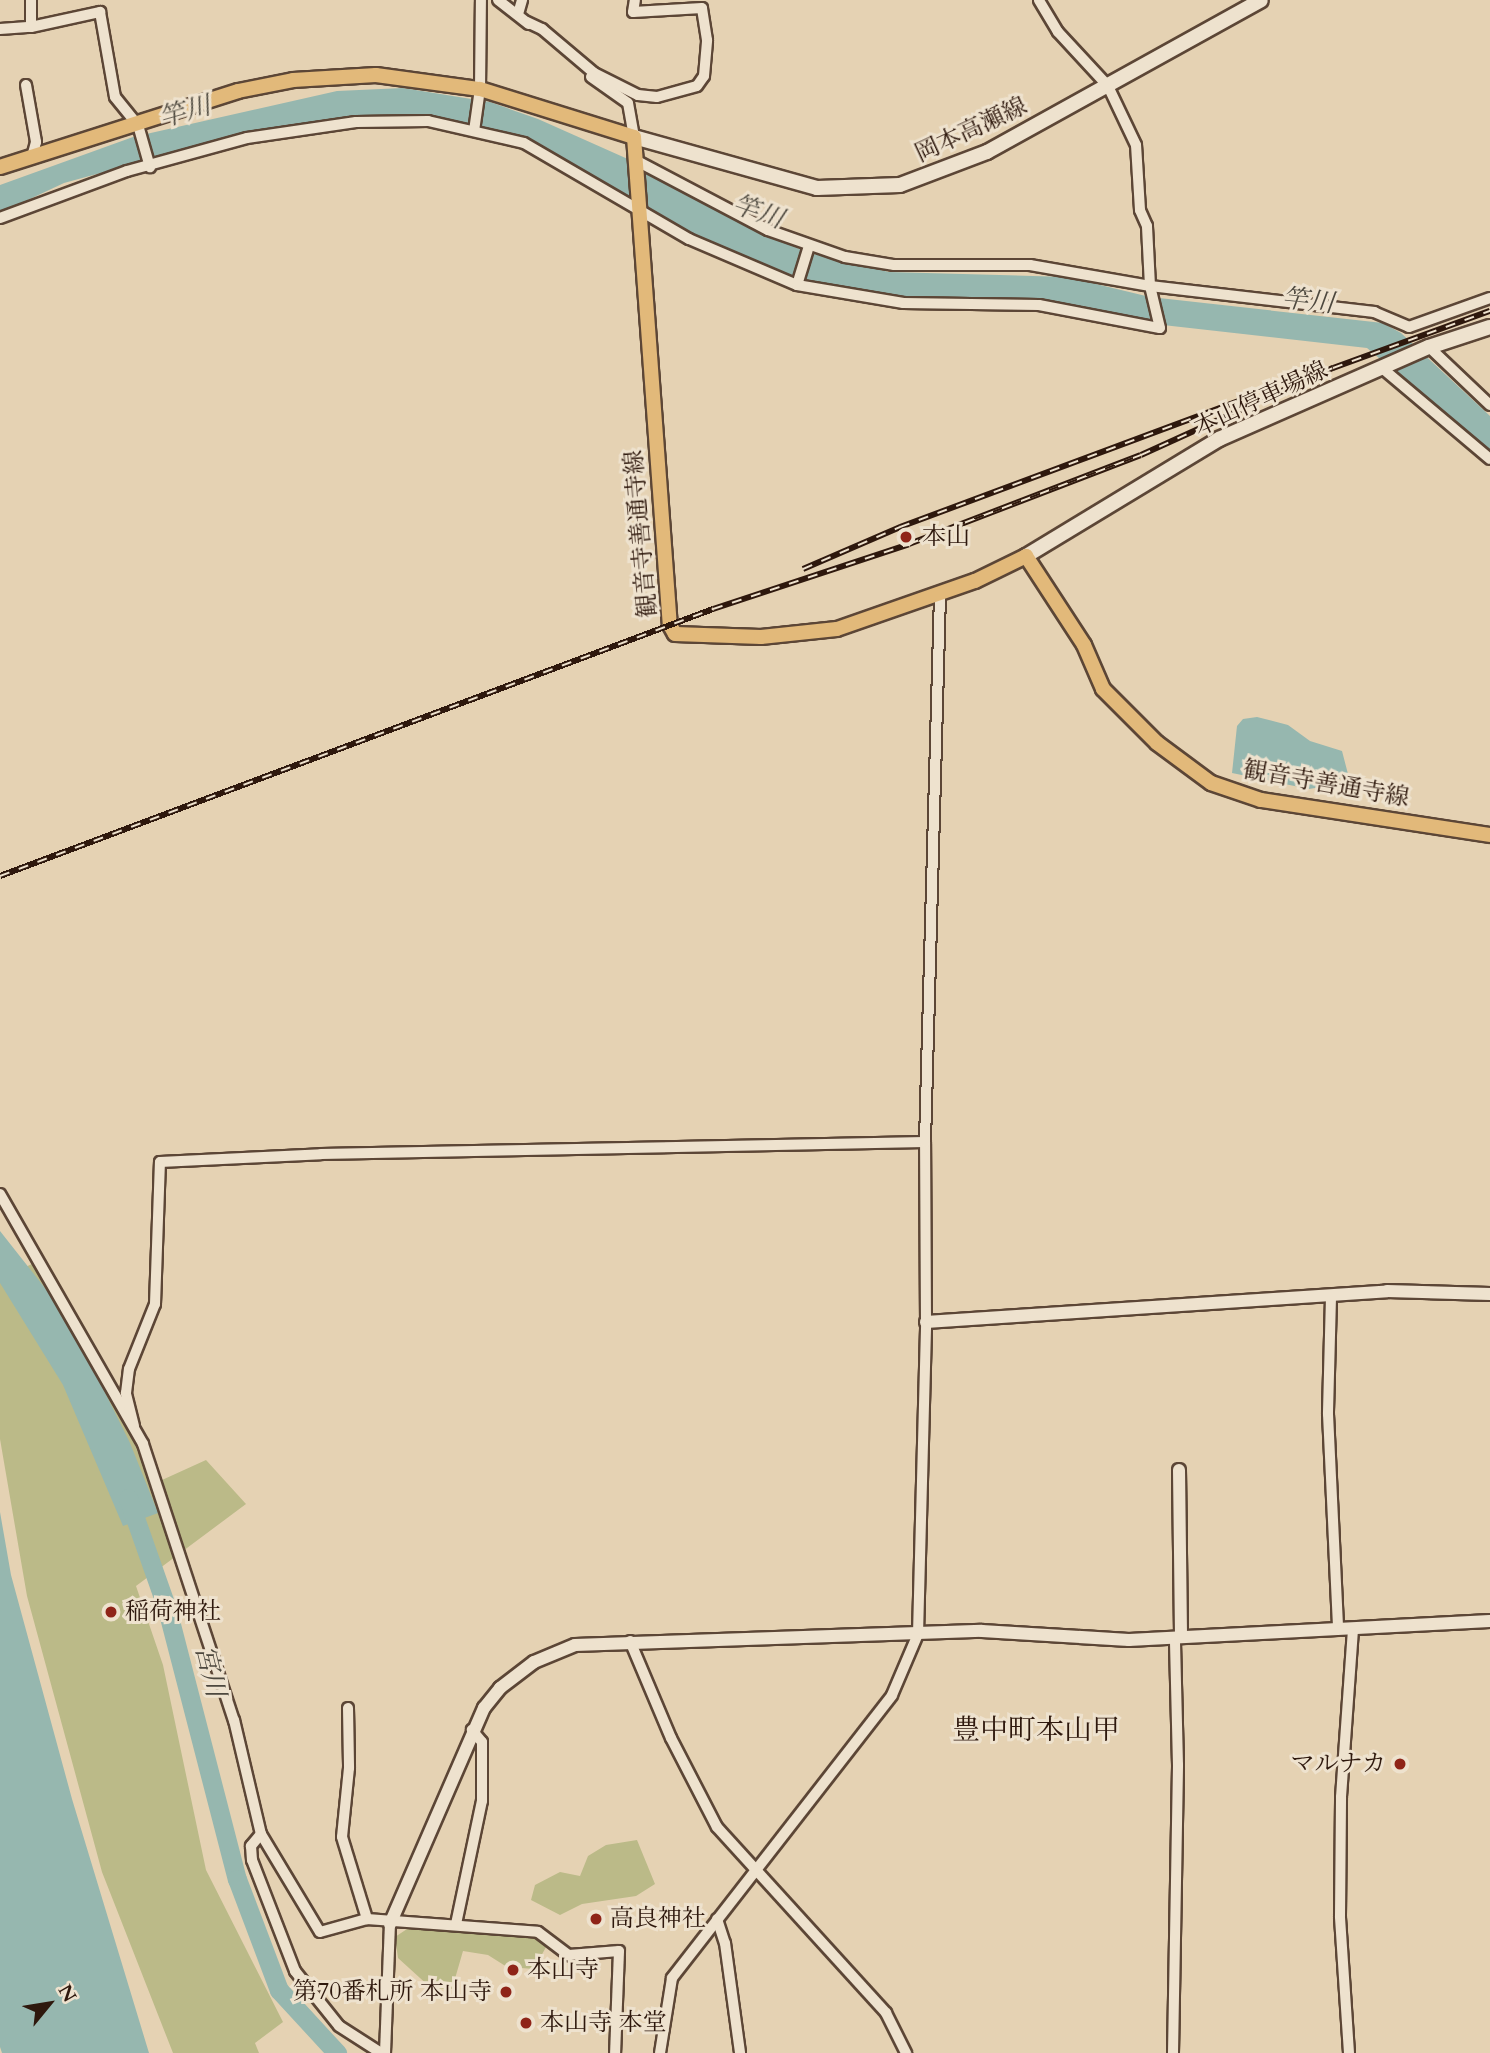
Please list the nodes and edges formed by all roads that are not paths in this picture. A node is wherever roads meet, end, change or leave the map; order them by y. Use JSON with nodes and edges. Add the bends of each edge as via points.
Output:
{"nodes":[{"id":1,"x":31,"y":0,"type":"edge"},
{"id":2,"x":481,"y":0,"type":"edge"},
{"id":3,"x":498,"y":0,"type":"edge"},
{"id":4,"x":522,"y":0,"type":"edge"},
{"id":5,"x":635,"y":0,"type":"edge"},
{"id":6,"x":1039,"y":0,"type":"edge"},
{"id":7,"x":1261,"y":0,"type":"edge"},
{"id":8,"x":518,"y":14,"type":"junction"},
{"id":9,"x":527,"y":22,"type":"junction"},
{"id":10,"x":31,"y":27,"type":"junction"},
{"id":11,"x":0,"y":29,"type":"edge"},
{"id":12,"x":26,"y":85,"type":"dead end"},
{"id":13,"x":1108,"y":86,"type":"junction"},
{"id":14,"x":480,"y":93,"type":"junction"},
{"id":15,"x":139,"y":129,"type":"junction"},
{"id":16,"x":475,"y":130,"type":"junction"},
{"id":17,"x":634,"y":137,"type":"junction"},
{"id":18,"x":32,"y":158,"type":"junction"},
{"id":19,"x":638,"y":162,"type":"junction"},
{"id":20,"x":149,"y":164,"type":"junction"},
{"id":21,"x":0,"y":167,"type":"edge"},
{"id":22,"x":640,"y":209,"type":"junction"},
{"id":23,"x":0,"y":218,"type":"edge"},
{"id":24,"x":809,"y":248,"type":"junction"},
{"id":25,"x":798,"y":284,"type":"junction"},
{"id":26,"x":1151,"y":290,"type":"junction"},
{"id":27,"x":1490,"y":298,"type":"edge"},
{"id":28,"x":1490,"y":327,"type":"edge"},
{"id":29,"x":1429,"y":347,"type":"junction"},
{"id":30,"x":1382,"y":368,"type":"junction"},
{"id":31,"x":1490,"y":405,"type":"edge"},
{"id":32,"x":1490,"y":459,"type":"edge"},
{"id":33,"x":1026,"y":556,"type":"junction"},
{"id":34,"x":940,"y":594,"type":"junction"},
{"id":35,"x":1490,"y":835,"type":"edge"},
{"id":36,"x":925,"y":1142,"type":"junction"},
{"id":37,"x":0,"y":1194,"type":"edge"},
{"id":38,"x":1490,"y":1294,"type":"edge"},
{"id":39,"x":1331,"y":1297,"type":"junction"},
{"id":40,"x":926,"y":1322,"type":"junction"},
{"id":41,"x":134,"y":1426,"type":"junction"},
{"id":42,"x":1179,"y":1470,"type":"dead end"},
{"id":43,"x":1490,"y":1621,"type":"edge"},
{"id":44,"x":1338,"y":1628,"type":"junction"},
{"id":45,"x":1353,"y":1628,"type":"junction"},
{"id":46,"x":918,"y":1634,"type":"junction"},
{"id":47,"x":1178,"y":1637,"type":"junction"},
{"id":48,"x":631,"y":1641,"type":"junction"},
{"id":49,"x":348,"y":1708,"type":"dead end"},
{"id":50,"x":472,"y":1730,"type":"junction"},
{"id":51,"x":261,"y":1835,"type":"junction"},
{"id":52,"x":756,"y":1871,"type":"junction"},
{"id":53,"x":368,"y":1919,"type":"junction"},
{"id":54,"x":716,"y":1919,"type":"junction"},
{"id":55,"x":390,"y":1924,"type":"junction"},
{"id":56,"x":456,"y":1924,"type":"junction"},
{"id":57,"x":383,"y":2053,"type":"edge"},
{"id":58,"x":615,"y":2053,"type":"edge"},
{"id":59,"x":660,"y":2053,"type":"edge"},
{"id":60,"x":740,"y":2053,"type":"edge"},
{"id":61,"x":906,"y":2053,"type":"edge"},
{"id":62,"x":1173,"y":2053,"type":"edge"},
{"id":63,"x":1349,"y":2053,"type":"edge"}],
"edges":[{"from":1,"to":10,"type":"street"},
{"from":2,"to":14,"type":"street"},
{"from":3,"to":8,"type":"street"},
{"from":4,"to":8,"type":"street"},
{"from":5,"to":9,"type":"street","via":[[634,12],[702,8],[707,40],[704,76],[697,86],[657,97],[638,94],[594,73],[542,29]]},
{"from":6,"to":13,"type":"street","via":[[1058,32]]},
{"from":7,"to":13,"type":"main road","name":"岡本高瀬線"},
{"from":8,"to":9,"type":"street"},
{"from":9,"to":17,"type":"street","via":[[628,103]]},
{"from":10,"to":11,"type":"street"},
{"from":10,"to":15,"type":"street","via":[[100,12],[115,97]]},
{"from":12,"to":18,"type":"street","via":[[36,142]]},
{"from":13,"to":17,"type":"main road","name":"岡本高瀬線","via":[[958,167],[870,188],[817,188]]},
{"from":13,"to":26,"type":"street","via":[[1136,145]]},
{"from":14,"to":15,"type":"main road","via":[[376,75],[293,80],[238,91]]},
{"from":14,"to":16,"type":"street"},
{"from":14,"to":17,"type":"main road"},
{"from":15,"to":18,"type":"main road"},
{"from":15,"to":20,"type":"street"},
{"from":16,"to":20,"type":"street","via":[[428,121],[356,122],[247,138]]},
{"from":16,"to":22,"type":"street","via":[[524,143]]},
{"from":17,"to":19,"type":"main road","name":"観音寺善通寺線"},
{"from":18,"to":21,"type":"main road"},
{"from":19,"to":22,"type":"main road","name":"観音寺善通寺線"},
{"from":19,"to":24,"type":"street"},
{"from":20,"to":23,"type":"street"},
{"from":22,"to":25,"type":"street","via":[[725,256]]},
{"from":22,"to":34,"type":"main road","name":"観音寺善通寺線","via":[[670,625],[676,634],[699,638],[815,632]]},
{"from":24,"to":25,"type":"street"},
{"from":24,"to":26,"type":"street","via":[[894,265],[1030,265]]},
{"from":25,"to":26,"type":"street","via":[[903,303],[1039,305],[1160,326]]},
{"from":26,"to":27,"type":"street","via":[[1374,312],[1409,327]]},
{"from":28,"to":29,"type":"main road","name":"本山停車場線"},
{"from":29,"to":30,"type":"main road","name":"本山停車場線"},
{"from":29,"to":31,"type":"street"},
{"from":30,"to":32,"type":"street"},
{"from":30,"to":33,"type":"main road","name":"本山停車場線","via":[[1219,439]]},
{"from":33,"to":34,"type":"main road","name":"観音寺善通寺線"},
{"from":33,"to":35,"type":"main road","name":"観音寺善通寺線","via":[[1084,645],[1109,696],[1157,743],[1211,783],[1261,800]]},
{"from":34,"to":36,"type":"street"},
{"from":36,"to":40,"type":"street"},
{"from":36,"to":41,"type":"street","via":[[321,1154],[160,1162],[155,1304],[129,1369],[127,1393]]},
{"from":37,"to":41,"type":"street"},
{"from":38,"to":39,"type":"street","via":[[1387,1291]]},
{"from":39,"to":40,"type":"street"},
{"from":39,"to":44,"type":"street","via":[[1328,1414]]},
{"from":40,"to":46,"type":"street"},
{"from":41,"to":51,"type":"street","via":[[214,1656]]},
{"from":42,"to":47,"type":"street"},
{"from":43,"to":45,"type":"street"},
{"from":44,"to":45,"type":"street"},
{"from":44,"to":47,"type":"street"},
{"from":45,"to":63,"type":"street","via":[[1341,1797],[1340,1916]]},
{"from":46,"to":47,"type":"street","via":[[982,1631],[1102,1640]]},
{"from":46,"to":48,"type":"street"},
{"from":46,"to":52,"type":"street","via":[[892,1695]]},
{"from":47,"to":62,"type":"street"},
{"from":48,"to":50,"type":"street","via":[[575,1645],[534,1662],[500,1688]]},
{"from":48,"to":52,"type":"street","via":[[671,1738],[717,1827]]},
{"from":49,"to":53,"type":"street","via":[[349,1768],[342,1837]]},
{"from":50,"to":55,"type":"street"},
{"from":50,"to":56,"type":"street","via":[[482,1742],[482,1801]]},
{"from":51,"to":53,"type":"street","via":[[320,1932]]},
{"from":51,"to":57,"type":"street","via":[[251,1846],[252,1860],[295,1972],[339,2026]]},
{"from":52,"to":54,"type":"street"},
{"from":52,"to":61,"type":"street","via":[[886,2012]]},
{"from":53,"to":55,"type":"street"},
{"from":54,"to":59,"type":"street","via":[[671,1978]]},
{"from":54,"to":60,"type":"street","via":[[725,1943]]},
{"from":55,"to":56,"type":"street"},
{"from":55,"to":57,"type":"street"},
{"from":56,"to":58,"type":"street","via":[[538,1933],[569,1955],[619,1951]]}]}
